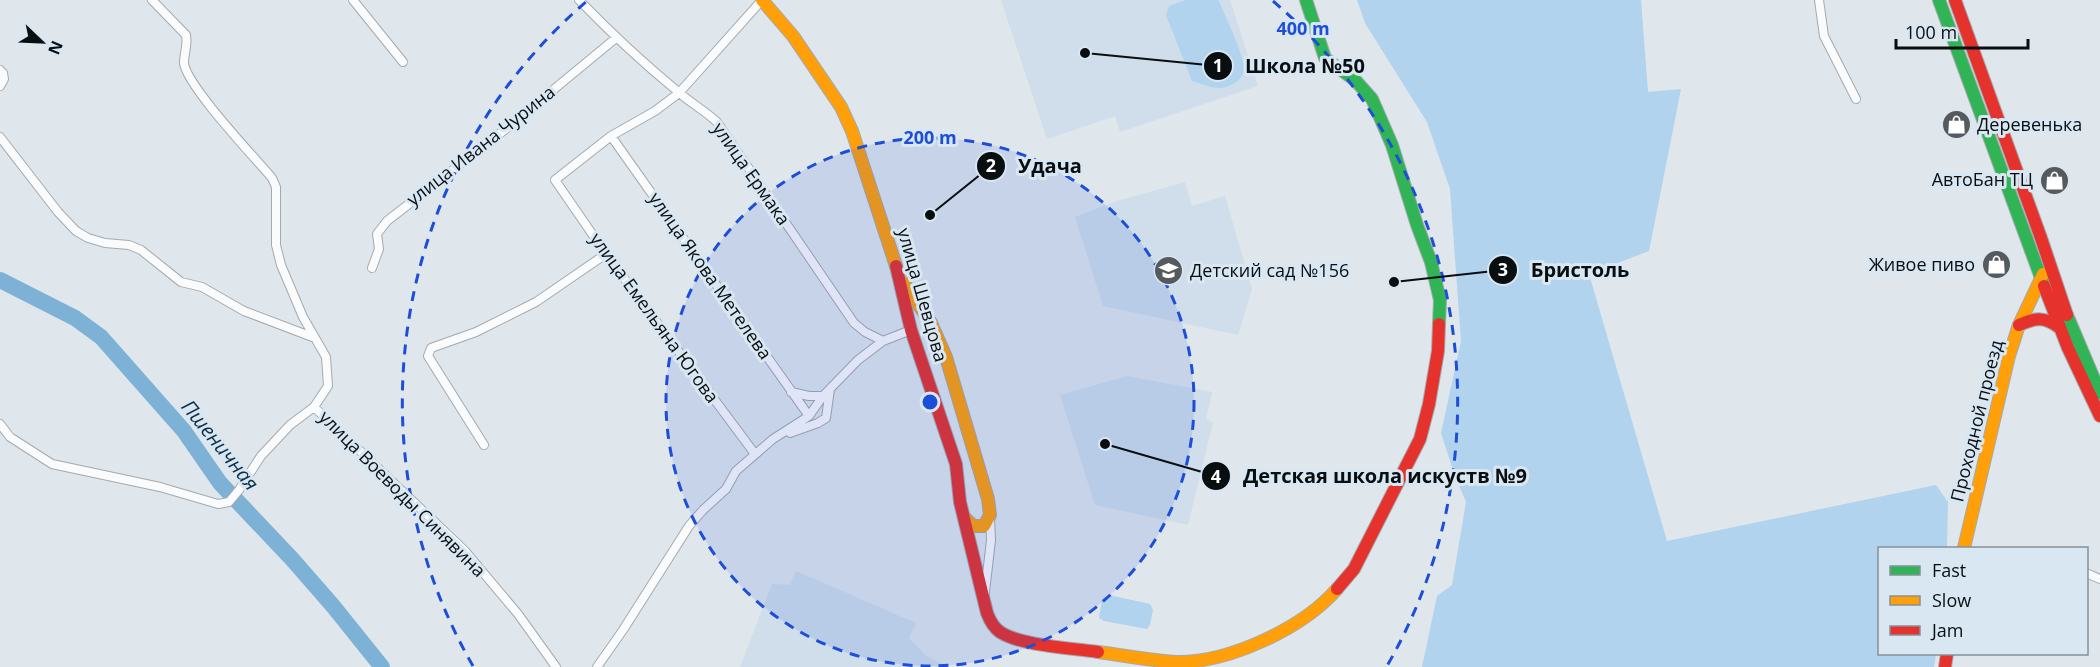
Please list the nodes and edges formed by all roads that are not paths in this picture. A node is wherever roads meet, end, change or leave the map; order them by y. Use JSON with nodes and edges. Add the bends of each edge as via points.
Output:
{"nodes":[{"id":1,"x":152,"y":0,"type":"edge"},
{"id":2,"x":353,"y":0,"type":"edge"},
{"id":3,"x":579,"y":0,"type":"edge"},
{"id":4,"x":762,"y":0,"type":"edge"},
{"id":5,"x":1306,"y":0,"type":"edge"},
{"id":6,"x":1820,"y":0,"type":"edge"},
{"id":7,"x":1939,"y":0,"type":"edge"},
{"id":8,"x":1954,"y":0,"type":"edge"},
{"id":9,"x":616,"y":39,"type":"junction"},
{"id":10,"x":403,"y":62,"type":"dead end"},
{"id":11,"x":0,"y":70,"type":"edge"},
{"id":12,"x":0,"y":86,"type":"edge"},
{"id":13,"x":679,"y":93,"type":"junction"},
{"id":14,"x":1856,"y":99,"type":"dead end"},
{"id":15,"x":611,"y":136,"type":"junction"},
{"id":16,"x":0,"y":137,"type":"edge"},
{"id":17,"x":606,"y":254,"type":"junction"},
{"id":18,"x":2050,"y":263,"type":"junction"},
{"id":19,"x":372,"y":268,"type":"dead end"},
{"id":20,"x":900,"y":277,"type":"junction"},
{"id":21,"x":2041,"y":278,"type":"junction"},
{"id":22,"x":2058,"y":290,"type":"junction"},
{"id":23,"x":2019,"y":325,"type":"junction"},
{"id":24,"x":2060,"y":328,"type":"junction"},
{"id":25,"x":911,"y":330,"type":"junction"},
{"id":26,"x":316,"y":338,"type":"junction"},
{"id":27,"x":883,"y":341,"type":"junction"},
{"id":28,"x":830,"y":389,"type":"junction"},
{"id":29,"x":791,"y":392,"type":"junction"},
{"id":30,"x":2100,"y":393,"type":"edge"},
{"id":31,"x":823,"y":396,"type":"junction"},
{"id":32,"x":314,"y":406,"type":"junction"},
{"id":33,"x":809,"y":416,"type":"junction"},
{"id":34,"x":2100,"y":416,"type":"edge"},
{"id":35,"x":0,"y":423,"type":"edge"},
{"id":36,"x":773,"y":439,"type":"junction"},
{"id":37,"x":484,"y":446,"type":"dead end"},
{"id":38,"x":755,"y":454,"type":"junction"},
{"id":39,"x":990,"y":514,"type":"junction"},
{"id":40,"x":963,"y":516,"type":"junction"},
{"id":41,"x":1964,"y":547,"type":"edge"},
{"id":42,"x":985,"y":598,"type":"junction"},
{"id":43,"x":556,"y":667,"type":"edge"},
{"id":44,"x":597,"y":667,"type":"edge"}],
"edges":[{"from":1,"to":26,"type":"street","via":[[186,35],[184,64],[192,80],[272,178],[276,187],[276,245],[281,266]]},
{"from":2,"to":10,"type":"street"},
{"from":3,"to":9,"type":"street","name":"улица Ермака"},
{"from":4,"to":13,"type":"street"},
{"from":4,"to":20,"type":"main road","name":"улица Шевцова","via":[[793,36],[841,107]]},
{"from":5,"to":42,"type":"main road","name":"улица Шевцова","via":[[1325,58],[1356,81],[1378,112],[1440,300],[1438,351],[1420,440],[1354,569],[1330,597],[1301,620],[1254,646],[1177,662],[1031,643],[1001,633],[992,625]]},
{"from":6,"to":14,"type":"street","via":[[1824,36]]},
{"from":7,"to":21,"type":"main road"},
{"from":8,"to":18,"type":"main road"},
{"from":9,"to":13,"type":"street","name":"улица Ермака"},
{"from":9,"to":19,"type":"street","name":"улица Ивана Чурина","via":[[387,221],[377,234],[379,249]]},
{"from":11,"to":12,"type":"street","via":[[4,79]]},
{"from":13,"to":15,"type":"street"},
{"from":13,"to":27,"type":"street","name":"улица Ермака","via":[[717,122],[854,323]]},
{"from":15,"to":17,"type":"street","name":"улица Емельяна Югова","via":[[555,180]]},
{"from":15,"to":29,"type":"street","name":"улица Якова Метелева"},
{"from":16,"to":26,"type":"street","via":[[76,231],[105,243],[141,250],[176,279],[202,287],[243,311]]},
{"from":17,"to":37,"type":"street","via":[[536,302],[476,332],[431,348],[428,356]]},
{"from":17,"to":38,"type":"street","name":"улица Емельяна Югова"},
{"from":18,"to":21,"type":"main road","name":"Проходной проезд"},
{"from":18,"to":22,"type":"main road"},
{"from":20,"to":25,"type":"main road","name":"улица Шевцова"},
{"from":20,"to":39,"type":"main road","via":[[938,336]]},
{"from":21,"to":22,"type":"main road"},
{"from":21,"to":23,"type":"main road","name":"Проходной проезд"},
{"from":21,"to":24,"type":"main road"},
{"from":22,"to":30,"type":"main road"},
{"from":23,"to":24,"type":"main road","via":[[2038,317],[2048,318]]},
{"from":23,"to":41,"type":"main road","name":"Проходной проезд"},
{"from":24,"to":34,"type":"main road"},
{"from":25,"to":27,"type":"street"},
{"from":25,"to":40,"type":"main road","name":"улица Шевцова","via":[[956,464]]},
{"from":26,"to":32,"type":"street","via":[[326,357],[328,386]]},
{"from":27,"to":28,"type":"street"},
{"from":28,"to":31,"type":"street"},
{"from":28,"to":36,"type":"street","via":[[826,418]]},
{"from":29,"to":31,"type":"street"},
{"from":29,"to":33,"type":"street","name":"улица Якова Метелева"},
{"from":31,"to":33,"type":"street"},
{"from":32,"to":35,"type":"street","via":[[261,456],[230,502],[218,504],[52,464],[10,436]]},
{"from":32,"to":43,"type":"street","name":"улица Воеводы Синявина","via":[[465,551]]},
{"from":33,"to":36,"type":"street"},
{"from":36,"to":38,"type":"street"},
{"from":38,"to":44,"type":"street","via":[[689,526]]},
{"from":39,"to":40,"type":"main road","via":[[984,526],[978,528]]},
{"from":39,"to":42,"type":"street"},
{"from":40,"to":42,"type":"main road","name":"улица Шевцова"}]}
